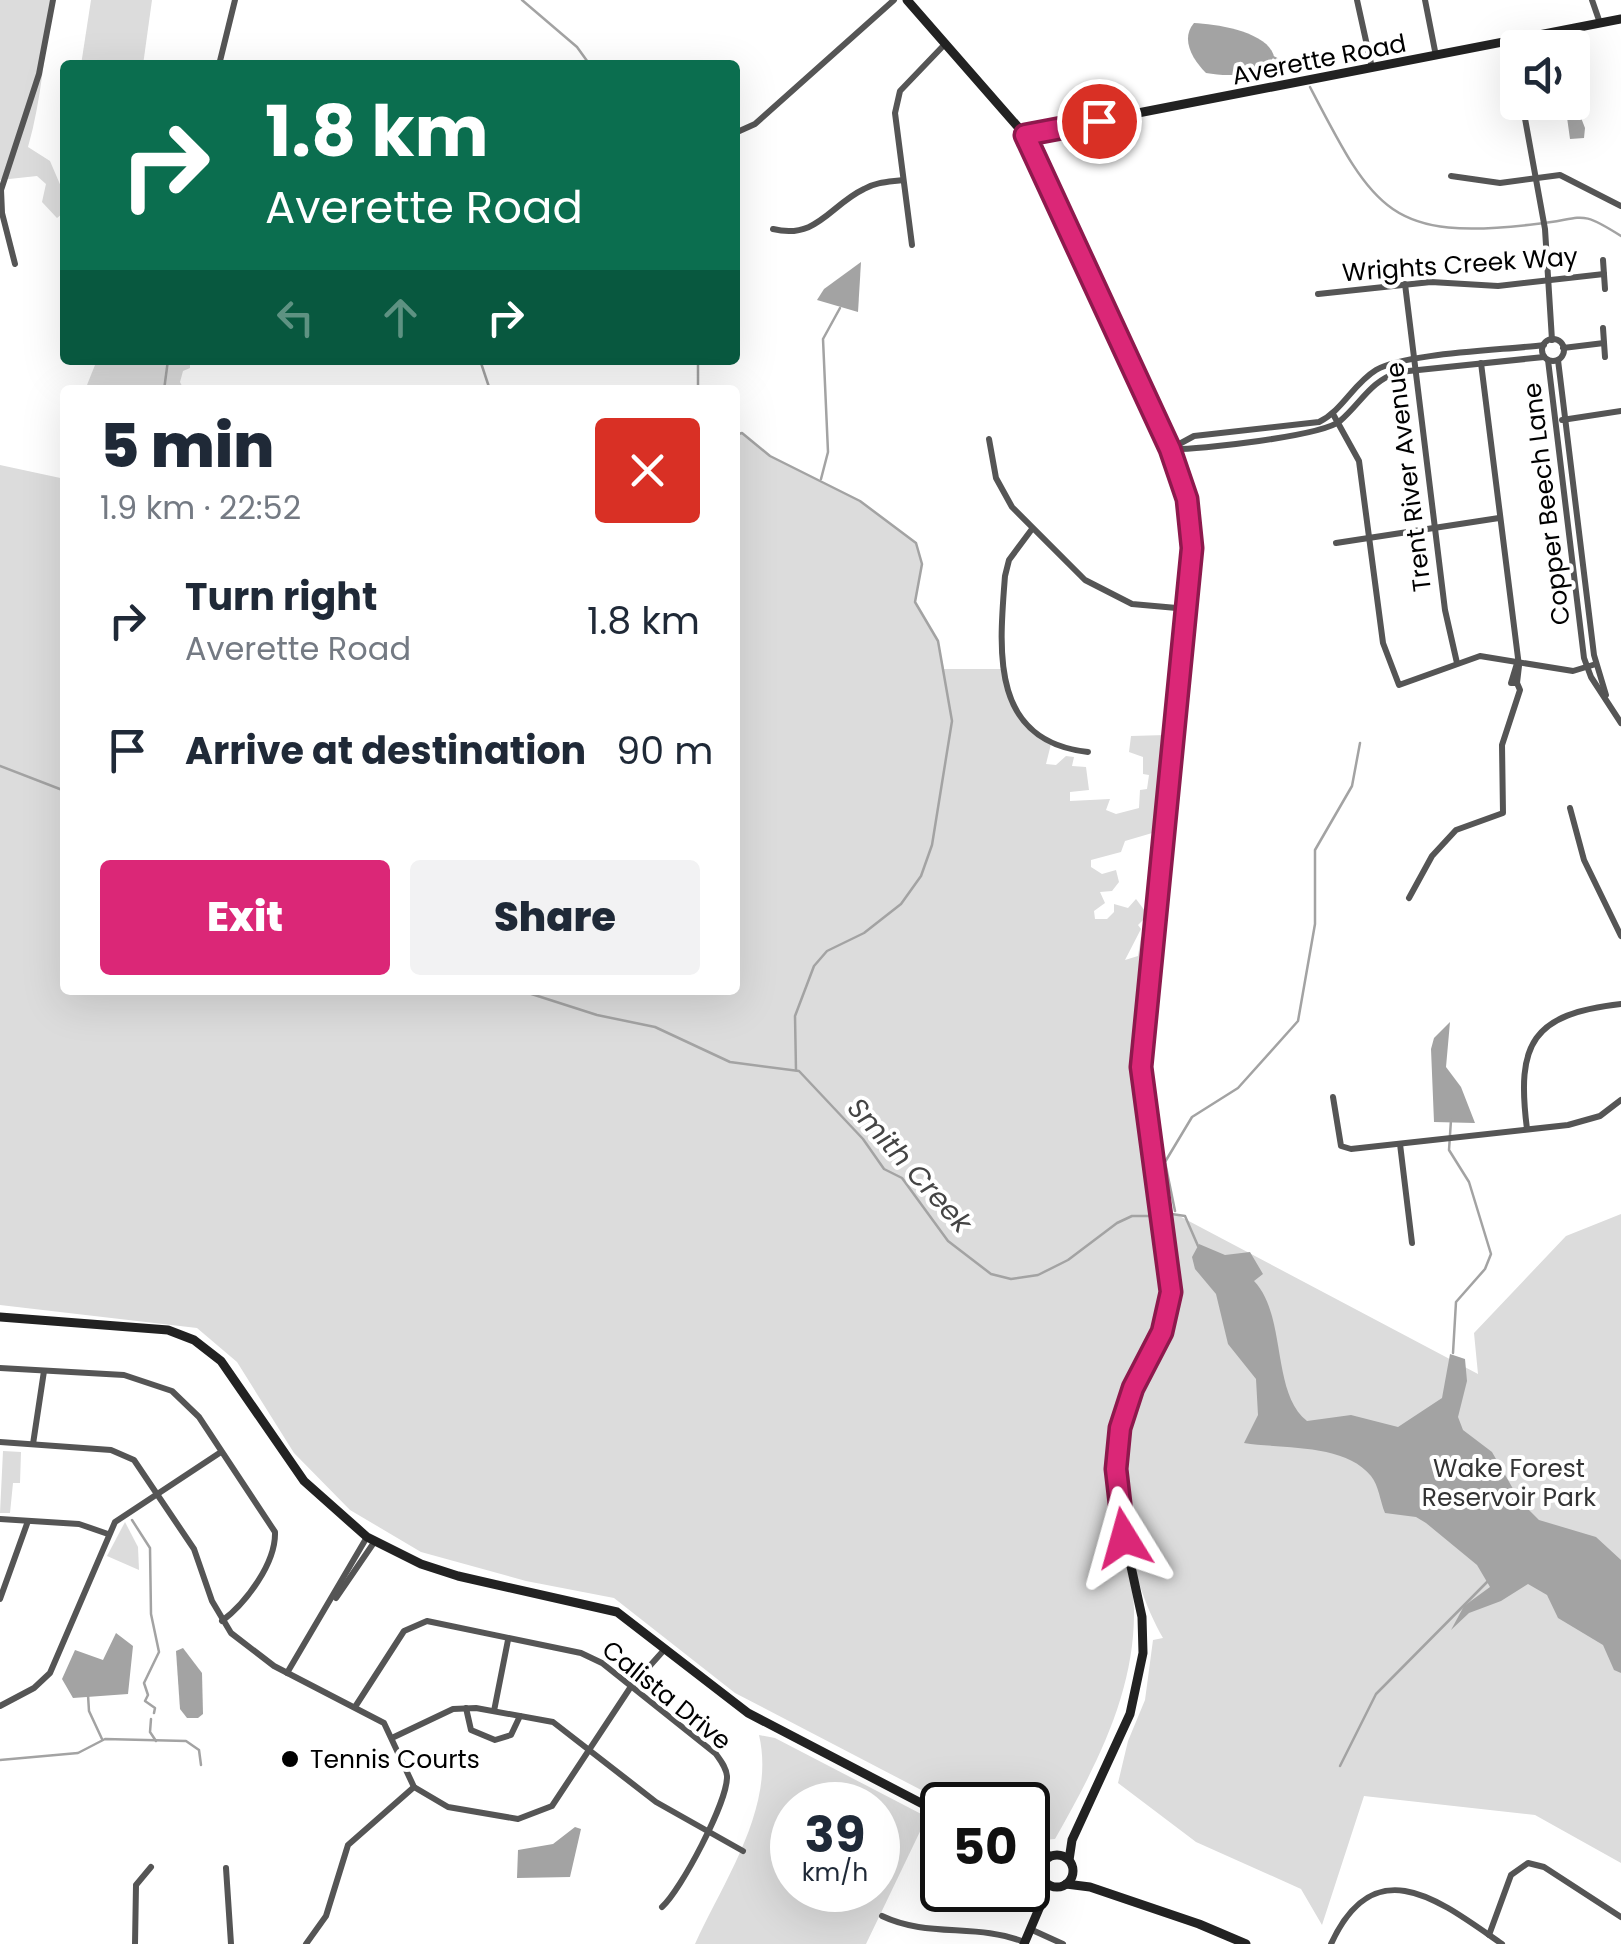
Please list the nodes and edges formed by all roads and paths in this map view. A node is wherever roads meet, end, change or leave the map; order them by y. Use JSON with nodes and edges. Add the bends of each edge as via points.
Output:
{"nodes":[{"id":1,"x":52,"y":0,"type":"edge"},
{"id":2,"x":235,"y":0,"type":"edge"},
{"id":3,"x":894,"y":0,"type":"edge"},
{"id":4,"x":907,"y":0,"type":"edge"},
{"id":5,"x":1356,"y":0,"type":"edge"},
{"id":6,"x":1424,"y":0,"type":"edge"},
{"id":7,"x":1592,"y":0,"type":"edge"},
{"id":8,"x":1621,"y":19,"type":"edge"},
{"id":9,"x":1600,"y":24,"type":"junction"},
{"id":10,"x":1570,"y":30,"type":"edge"},
{"id":11,"x":945,"y":44,"type":"junction"},
{"id":12,"x":1500,"y":44,"type":"edge"},
{"id":13,"x":1436,"y":57,"type":"junction"},
{"id":14,"x":220,"y":60,"type":"edge"},
{"id":15,"x":1372,"y":69,"type":"junction"},
{"id":16,"x":1526,"y":120,"type":"edge"},
{"id":17,"x":740,"y":131,"type":"edge"},
{"id":18,"x":1025,"y":135,"type":"junction"},
{"id":19,"x":1451,"y":176,"type":"dead end"},
{"id":20,"x":1538,"y":178,"type":"junction"},
{"id":21,"x":903,"y":180,"type":"junction"},
{"id":22,"x":1621,"y":206,"type":"edge"},
{"id":23,"x":774,"y":228,"type":"dead end"},
{"id":24,"x":912,"y":245,"type":"dead end"},
{"id":25,"x":1603,"y":260,"type":"dead end"},
{"id":26,"x":15,"y":264,"type":"dead end"},
{"id":27,"x":1604,"y":274,"type":"junction"},
{"id":28,"x":1546,"y":280,"type":"junction"},
{"id":29,"x":1406,"y":284,"type":"junction"},
{"id":30,"x":1605,"y":289,"type":"dead end"},
{"id":31,"x":1318,"y":294,"type":"dead end"},
{"id":32,"x":1603,"y":328,"type":"dead end"},
{"id":33,"x":1552,"y":340,"type":"junction"},
{"id":34,"x":1604,"y":343,"type":"junction"},
{"id":35,"x":1544,"y":345,"type":"junction"},
{"id":36,"x":1564,"y":348,"type":"junction"},
{"id":37,"x":1480,"y":354,"type":"junction"},
{"id":38,"x":1605,"y":357,"type":"dead end"},
{"id":39,"x":1550,"y":359,"type":"junction"},
{"id":40,"x":1414,"y":360,"type":"junction"},
{"id":41,"x":1480,"y":364,"type":"junction"},
{"id":42,"x":1415,"y":370,"type":"junction"},
{"id":43,"x":1621,"y":411,"type":"edge"},
{"id":44,"x":1333,"y":414,"type":"junction"},
{"id":45,"x":1560,"y":420,"type":"junction"},
{"id":46,"x":1339,"y":422,"type":"junction"},
{"id":47,"x":1250,"y":435,"type":"junction"},
{"id":48,"x":989,"y":438,"type":"dead end"},
{"id":49,"x":1170,"y":449,"type":"junction"},
{"id":50,"x":1499,"y":518,"type":"junction"},
{"id":51,"x":1434,"y":527,"type":"junction"},
{"id":52,"x":1032,"y":529,"type":"junction"},
{"id":53,"x":1370,"y":538,"type":"junction"},
{"id":54,"x":1336,"y":542,"type":"dead end"},
{"id":55,"x":1188,"y":609,"type":"junction"},
{"id":56,"x":1518,"y":660,"type":"junction"},
{"id":57,"x":1457,"y":663,"type":"junction"},
{"id":58,"x":1596,"y":664,"type":"junction"},
{"id":59,"x":1587,"y":667,"type":"junction"},
{"id":60,"x":1606,"y":696,"type":"junction"},
{"id":61,"x":1621,"y":723,"type":"edge"},
{"id":62,"x":1088,"y":752,"type":"dead end"},
{"id":63,"x":1570,"y":808,"type":"dead end"},
{"id":64,"x":1409,"y":898,"type":"dead end"},
{"id":65,"x":1621,"y":936,"type":"edge"},
{"id":66,"x":1621,"y":1004,"type":"edge"},
{"id":67,"x":1333,"y":1097,"type":"dead end"},
{"id":68,"x":1621,"y":1100,"type":"edge"},
{"id":69,"x":1528,"y":1129,"type":"junction"},
{"id":70,"x":1400,"y":1144,"type":"junction"},
{"id":71,"x":1412,"y":1244,"type":"dead end"},
{"id":72,"x":0,"y":1317,"type":"edge"},
{"id":73,"x":0,"y":1368,"type":"edge"},
{"id":74,"x":44,"y":1371,"type":"junction"},
{"id":75,"x":0,"y":1442,"type":"edge"},
{"id":76,"x":33,"y":1444,"type":"junction"},
{"id":77,"x":221,"y":1452,"type":"junction"},
{"id":78,"x":158,"y":1492,"type":"junction"},
{"id":79,"x":0,"y":1519,"type":"edge"},
{"id":80,"x":28,"y":1521,"type":"junction"},
{"id":81,"x":108,"y":1534,"type":"junction"},
{"id":82,"x":371,"y":1539,"type":"junction"},
{"id":83,"x":0,"y":1600,"type":"edge"},
{"id":84,"x":222,"y":1621,"type":"junction"},
{"id":85,"x":508,"y":1640,"type":"junction"},
{"id":86,"x":664,"y":1650,"type":"junction"},
{"id":87,"x":287,"y":1674,"type":"junction"},
{"id":88,"x":630,"y":1688,"type":"junction"},
{"id":89,"x":0,"y":1706,"type":"edge"},
{"id":90,"x":356,"y":1706,"type":"junction"},
{"id":91,"x":466,"y":1708,"type":"junction"},
{"id":92,"x":494,"y":1711,"type":"junction"},
{"id":93,"x":520,"y":1716,"type":"junction"},
{"id":94,"x":394,"y":1736,"type":"junction"},
{"id":95,"x":590,"y":1750,"type":"junction"},
{"id":96,"x":414,"y":1787,"type":"junction"},
{"id":97,"x":920,"y":1803,"type":"edge"},
{"id":98,"x":706,"y":1832,"type":"junction"},
{"id":99,"x":1072,"y":1840,"type":"junction"},
{"id":100,"x":742,"y":1851,"type":"dead end"},
{"id":101,"x":1052,"y":1856,"type":"junction"},
{"id":102,"x":1050,"y":1860,"type":"edge"},
{"id":103,"x":1071,"y":1863,"type":"junction"},
{"id":104,"x":151,"y":1867,"type":"dead end"},
{"id":105,"x":226,"y":1868,"type":"dead end"},
{"id":106,"x":1050,"y":1878,"type":"edge"},
{"id":107,"x":1063,"y":1885,"type":"junction"},
{"id":108,"x":1090,"y":1887,"type":"junction"},
{"id":109,"x":1050,"y":1896,"type":"edge"},
{"id":110,"x":662,"y":1906,"type":"dead end"},
{"id":111,"x":1037,"y":1912,"type":"edge"},
{"id":112,"x":882,"y":1916,"type":"dead end"},
{"id":113,"x":1621,"y":1917,"type":"edge"},
{"id":114,"x":1030,"y":1929,"type":"junction"},
{"id":115,"x":1489,"y":1935,"type":"junction"},
{"id":116,"x":1024,"y":1943,"type":"edge"},
{"id":117,"x":135,"y":1944,"type":"edge"},
{"id":118,"x":230,"y":1944,"type":"edge"},
{"id":119,"x":306,"y":1944,"type":"edge"},
{"id":120,"x":1063,"y":1944,"type":"edge"},
{"id":121,"x":1246,"y":1944,"type":"edge"},
{"id":122,"x":1331,"y":1944,"type":"edge"},
{"id":123,"x":1502,"y":1944,"type":"edge"}],
"edges":[{"from":1,"to":26,"type":"street","via":[[39,74],[1,190]]},
{"from":2,"to":14,"type":"street"},
{"from":3,"to":17,"type":"street"},
{"from":4,"to":11,"type":"main road"},
{"from":5,"to":15,"type":"street"},
{"from":6,"to":13,"type":"street"},
{"from":7,"to":9,"type":"street"},
{"from":8,"to":9,"type":"main road","name":"Averette Road"},
{"from":9,"to":10,"type":"main road","name":"Averette Road"},
{"from":11,"to":18,"type":"main road"},
{"from":11,"to":21,"type":"street","via":[[900,91],[895,113]]},
{"from":12,"to":13,"type":"main road","name":"Averette Road"},
{"from":13,"to":15,"type":"main road","name":"Averette Road"},
{"from":15,"to":18,"type":"main road","name":"Averette Road"},
{"from":16,"to":20,"type":"street"},
{"from":18,"to":49,"type":"main road"},
{"from":19,"to":20,"type":"street","via":[[1500,183]]},
{"from":20,"to":22,"type":"street","via":[[1568,177]]},
{"from":20,"to":28,"type":"street"},
{"from":21,"to":23,"type":"street","via":[[863,189],[821,224],[788,232]]},
{"from":21,"to":24,"type":"street"},
{"from":25,"to":27,"type":"street"},
{"from":27,"to":28,"type":"street","name":"Wrights Creek Way"},
{"from":27,"to":30,"type":"street"},
{"from":28,"to":29,"type":"street","name":"Wrights Creek Way"},
{"from":28,"to":33,"type":"street"},
{"from":29,"to":31,"type":"street","name":"Wrights Creek Way"},
{"from":29,"to":40,"type":"street","name":"Trent River Avenue"},
{"from":32,"to":34,"type":"street"},
{"from":33,"to":35,"type":"street"},
{"from":33,"to":36,"type":"street"},
{"from":34,"to":36,"type":"street"},
{"from":34,"to":38,"type":"street"},
{"from":35,"to":37,"type":"street"},
{"from":35,"to":39,"type":"street","name":"Copper Beech Lane"},
{"from":36,"to":39,"type":"street"},
{"from":37,"to":40,"type":"street"},
{"from":37,"to":41,"type":"street"},
{"from":39,"to":41,"type":"street"},
{"from":39,"to":45,"type":"street","name":"Copper Beech Lane"},
{"from":40,"to":42,"type":"street","name":"Trent River Avenue"},
{"from":40,"to":44,"type":"street","via":[[1376,370]]},
{"from":41,"to":42,"type":"street"},
{"from":41,"to":50,"type":"street"},
{"from":42,"to":46,"type":"street","via":[[1382,377]]},
{"from":42,"to":51,"type":"street","name":"Trent River Avenue"},
{"from":43,"to":45,"type":"street"},
{"from":44,"to":46,"type":"street"},
{"from":44,"to":47,"type":"street"},
{"from":45,"to":58,"type":"street","name":"Copper Beech Lane"},
{"from":45,"to":59,"type":"street","name":"Copper Beech Lane"},
{"from":46,"to":47,"type":"street","via":[[1316,432]]},
{"from":46,"to":53,"type":"street","via":[[1360,460]]},
{"from":47,"to":49,"type":"street","via":[[1194,436]]},
{"from":48,"to":52,"type":"street","via":[[1002,492]]},
{"from":49,"to":55,"type":"main road","via":[[1190,521]]},
{"from":50,"to":51,"type":"street"},
{"from":50,"to":56,"type":"street"},
{"from":51,"to":53,"type":"street"},
{"from":51,"to":57,"type":"street","name":"Trent River Avenue"},
{"from":52,"to":55,"type":"street","via":[[1112,598]]},
{"from":52,"to":62,"type":"street","via":[[1005,576],[1007,693],[1034,734],[1057,747]]},
{"from":53,"to":54,"type":"street"},
{"from":53,"to":57,"type":"street","via":[[1383,642],[1399,685]]},
{"from":55,"to":99,"type":"main road","via":[[1141,1067],[1171,1292],[1162,1332],[1122,1420],[1116,1469],[1142,1616],[1142,1668],[1130,1714]]},
{"from":56,"to":57,"type":"street","via":[[1490,655]]},
{"from":56,"to":59,"type":"street","via":[[1561,670]]},
{"from":56,"to":64,"type":"street","via":[[1510,680],[1520,690],[1501,758],[1503,813],[1456,830]]},
{"from":58,"to":59,"type":"street"},
{"from":58,"to":60,"type":"street","name":"Copper Beech Lane"},
{"from":59,"to":60,"type":"street","name":"Copper Beech Lane"},
{"from":60,"to":61,"type":"street","name":"Copper Beech Lane"},
{"from":63,"to":65,"type":"street","via":[[1584,860]]},
{"from":66,"to":69,"type":"street","via":[[1574,1010],[1537,1036],[1522,1068]]},
{"from":67,"to":70,"type":"street","via":[[1341,1146]]},
{"from":68,"to":69,"type":"street","via":[[1588,1121]]},
{"from":69,"to":70,"type":"street"},
{"from":70,"to":71,"type":"street"},
{"from":72,"to":82,"type":"main road","via":[[168,1330],[194,1340],[221,1361],[304,1481]]},
{"from":73,"to":74,"type":"street"},
{"from":74,"to":76,"type":"street"},
{"from":74,"to":77,"type":"street","via":[[124,1375],[157,1384],[193,1410]]},
{"from":75,"to":76,"type":"street"},
{"from":76,"to":78,"type":"street","via":[[122,1453],[140,1465]]},
{"from":77,"to":78,"type":"street"},
{"from":77,"to":84,"type":"street","via":[[269,1518],[275,1539],[270,1558]]},
{"from":78,"to":81,"type":"street","via":[[120,1517]]},
{"from":78,"to":84,"type":"street","via":[[194,1550]]},
{"from":79,"to":80,"type":"street"},
{"from":80,"to":81,"type":"street","via":[[79,1524]]},
{"from":80,"to":83,"type":"street"},
{"from":81,"to":89,"type":"street","via":[[50,1673]]},
{"from":82,"to":86,"type":"main road","via":[[458,1576],[617,1612]]},
{"from":82,"to":87,"type":"street"},
{"from":84,"to":87,"type":"street","via":[[244,1646]]},
{"from":85,"to":88,"type":"street","name":"Calista Drive","via":[[581,1653]]},
{"from":85,"to":90,"type":"street","name":"Calista Drive","via":[[436,1621],[414,1624]]},
{"from":85,"to":92,"type":"street"},
{"from":86,"to":88,"type":"street"},
{"from":86,"to":97,"type":"main road","via":[[748,1713]]},
{"from":87,"to":90,"type":"street"},
{"from":88,"to":95,"type":"street"},
{"from":88,"to":98,"type":"street","name":"Calista Drive","via":[[724,1766],[725,1790]]},
{"from":90,"to":94,"type":"street"},
{"from":91,"to":92,"type":"street"},
{"from":91,"to":93,"type":"street","via":[[471,1730],[494,1740],[511,1736]]},
{"from":91,"to":94,"type":"street"},
{"from":92,"to":93,"type":"street"},
{"from":93,"to":95,"type":"street","via":[[560,1725]]},
{"from":94,"to":96,"type":"street"},
{"from":95,"to":96,"type":"street","via":[[561,1797],[528,1817],[448,1807]]},
{"from":95,"to":98,"type":"street"},
{"from":96,"to":119,"type":"street","via":[[346,1849],[326,1916]]},
{"from":98,"to":100,"type":"street"},
{"from":98,"to":110,"type":"street","name":"Calista Drive","via":[[675,1896]]},
{"from":99,"to":101,"type":"main road"},
{"from":99,"to":103,"type":"main road"},
{"from":101,"to":102,"type":"main road"},
{"from":101,"to":103,"type":"main road"},
{"from":103,"to":107,"type":"main road"},
{"from":103,"to":108,"type":"main road"},
{"from":104,"to":117,"type":"street","via":[[136,1885]]},
{"from":105,"to":118,"type":"street"},
{"from":106,"to":107,"type":"main road"},
{"from":107,"to":108,"type":"main road"},
{"from":107,"to":109,"type":"main road"},
{"from":108,"to":121,"type":"main road"},
{"from":111,"to":114,"type":"main road"},
{"from":112,"to":116,"type":"street","via":[[920,1930],[978,1930]]},
{"from":113,"to":115,"type":"street","via":[[1528,1863],[1512,1875]]},
{"from":114,"to":116,"type":"main road"},
{"from":114,"to":120,"type":"street"},
{"from":115,"to":122,"type":"street","via":[[1421,1893],[1391,1890],[1355,1906]]},
{"from":115,"to":123,"type":"street"}]}
